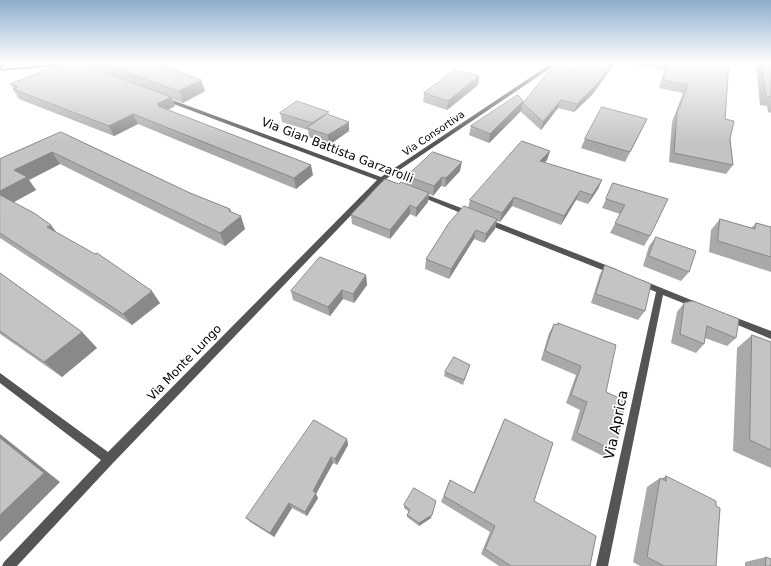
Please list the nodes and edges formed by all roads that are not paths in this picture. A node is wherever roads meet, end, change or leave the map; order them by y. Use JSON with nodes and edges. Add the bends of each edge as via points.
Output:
{"nodes":[{"id":1,"x":516,"y":89,"type":"edge"},
{"id":2,"x":159,"y":97,"type":"edge"},
{"id":3,"x":382,"y":179,"type":"junction"},
{"id":4,"x":404,"y":188,"type":"edge"},
{"id":5,"x":412,"y":191,"type":"edge"},
{"id":6,"x":623,"y":275,"type":"edge"},
{"id":7,"x":638,"y":281,"type":"edge"},
{"id":8,"x":660,"y":290,"type":"junction"},
{"id":9,"x":708,"y":310,"type":"edge"},
{"id":10,"x":722,"y":315,"type":"edge"},
{"id":11,"x":771,"y":335,"type":"edge"},
{"id":12,"x":0,"y":377,"type":"edge"},
{"id":13,"x":110,"y":458,"type":"junction"},
{"id":14,"x":8,"y":566,"type":"edge"},
{"id":15,"x":602,"y":566,"type":"edge"}],
"edges":[{"from":1,"to":3,"type":"street","name":"Via Consortiva"},
{"from":2,"to":3,"type":"street","name":"Via Gian Battista Garzarolli"},
{"from":3,"to":4,"type":"street","name":"Via Gian Battista Garzarolli"},
{"from":3,"to":13,"type":"street","name":"Via Monte Lungo"},
{"from":5,"to":6,"type":"street","name":"Via Gian Battista Garzarolli"},
{"from":7,"to":8,"type":"street"},
{"from":8,"to":9,"type":"street"},
{"from":8,"to":15,"type":"street","name":"Via Aprica"},
{"from":10,"to":11,"type":"street"},
{"from":12,"to":13,"type":"street"},
{"from":13,"to":14,"type":"street","name":"Via Monte Lungo"}]}
